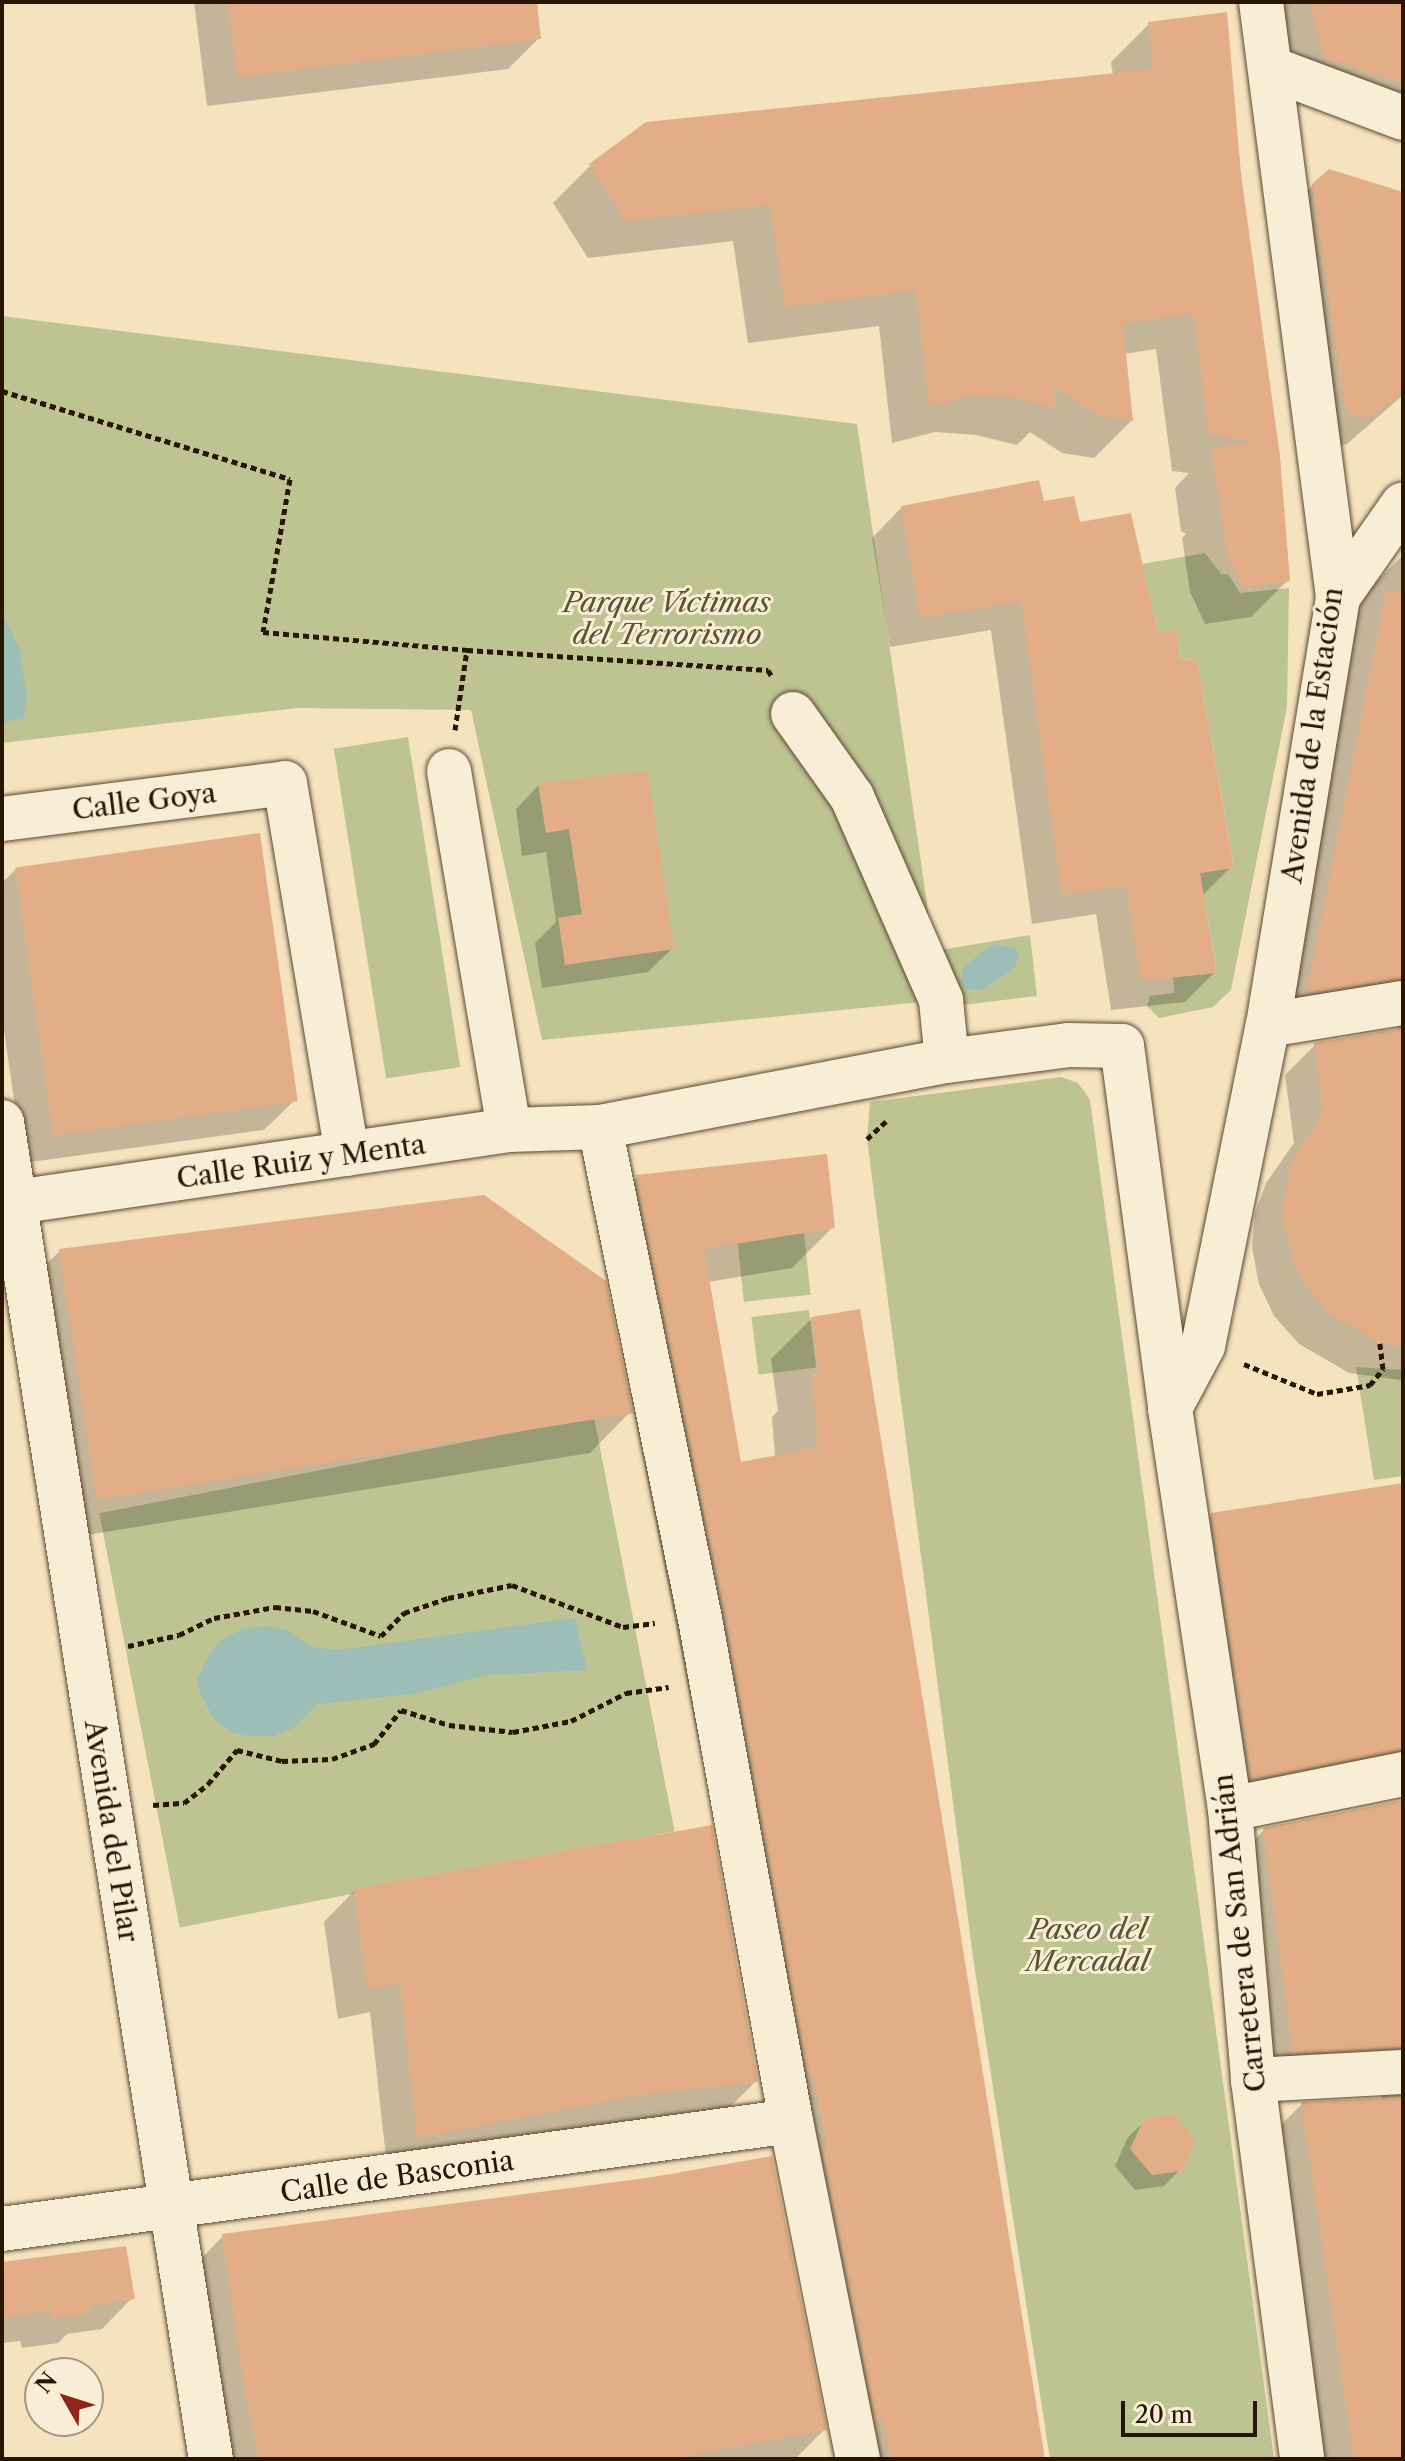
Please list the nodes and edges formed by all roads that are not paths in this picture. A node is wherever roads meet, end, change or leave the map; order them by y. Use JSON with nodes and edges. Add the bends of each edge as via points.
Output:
{"nodes":[{"id":1,"x":1261,"y":2,"type":"edge"},
{"id":2,"x":1270,"y":68,"type":"junction"},
{"id":3,"x":1403,"y":118,"type":"edge"},
{"id":4,"x":1402,"y":508,"type":"edge"},
{"id":5,"x":1338,"y":597,"type":"junction"},
{"id":6,"x":793,"y":714,"type":"road end"},
{"id":7,"x":449,"y":771,"type":"road end"},
{"id":8,"x":2,"y":819,"type":"edge"},
{"id":9,"x":1403,"y":1003,"type":"edge"},
{"id":10,"x":1268,"y":1025,"type":"junction"},
{"id":11,"x":947,"y":1061,"type":"junction"},
{"id":12,"x":2,"y":1122,"type":"edge"},
{"id":13,"x":600,"y":1127,"type":"junction"},
{"id":14,"x":509,"y":1130,"type":"junction"},
{"id":15,"x":347,"y":1154,"type":"junction"},
{"id":16,"x":7,"y":1203,"type":"edge"},
{"id":17,"x":1170,"y":1408,"type":"junction"},
{"id":18,"x":1403,"y":1774,"type":"edge"},
{"id":19,"x":1230,"y":1809,"type":"junction"},
{"id":20,"x":1403,"y":2072,"type":"edge"},
{"id":21,"x":1253,"y":2080,"type":"junction"},
{"id":22,"x":791,"y":2121,"type":"junction"},
{"id":23,"x":172,"y":2208,"type":"junction"},
{"id":24,"x":2,"y":2229,"type":"edge"},
{"id":25,"x":211,"y":2459,"type":"edge"},
{"id":26,"x":858,"y":2459,"type":"edge"},
{"id":27,"x":1302,"y":2459,"type":"edge"}],
"edges":[{"from":1,"to":2,"type":"street","name":"Avenida de la Estación"},
{"from":2,"to":3,"type":"street"},
{"from":2,"to":5,"type":"street","name":"Avenida de la Estación"},
{"from":4,"to":5,"type":"street"},
{"from":5,"to":10,"type":"street","name":"Avenida de la Estación"},
{"from":6,"to":11,"type":"street","via":[[852,797],[941,1000]]},
{"from":7,"to":14,"type":"street"},
{"from":8,"to":15,"type":"street","name":"Calle Goya","via":[[285,783]]},
{"from":9,"to":10,"type":"street"},
{"from":10,"to":17,"type":"street","name":"Avenida de la Estación","via":[[1203,1346]]},
{"from":11,"to":13,"type":"street","name":"Calle Ruiz y Menta"},
{"from":11,"to":17,"type":"street","name":"Carretera de San Adrián","via":[[1068,1045],[1122,1046]]},
{"from":12,"to":16,"type":"street","name":"Avenida del Pilar"},
{"from":13,"to":14,"type":"street","name":"Calle Ruiz y Menta"},
{"from":13,"to":22,"type":"street","via":[[700,1619]]},
{"from":14,"to":15,"type":"street","name":"Calle Ruiz y Menta"},
{"from":15,"to":16,"type":"street","name":"Calle Ruiz y Menta"},
{"from":16,"to":23,"type":"street","name":"Avenida del Pilar"},
{"from":17,"to":19,"type":"street","name":"Carretera de San Adrián"},
{"from":18,"to":19,"type":"street"},
{"from":19,"to":21,"type":"street","name":"Carretera de San Adrián"},
{"from":20,"to":21,"type":"street"},
{"from":21,"to":27,"type":"street","name":"Carretera de San Adrián"},
{"from":22,"to":23,"type":"street","name":"Calle de Basconia"},
{"from":22,"to":26,"type":"street"},
{"from":23,"to":24,"type":"street","name":"Calle de Basconia"},
{"from":23,"to":25,"type":"street","name":"Avenida del Pilar"}]}
